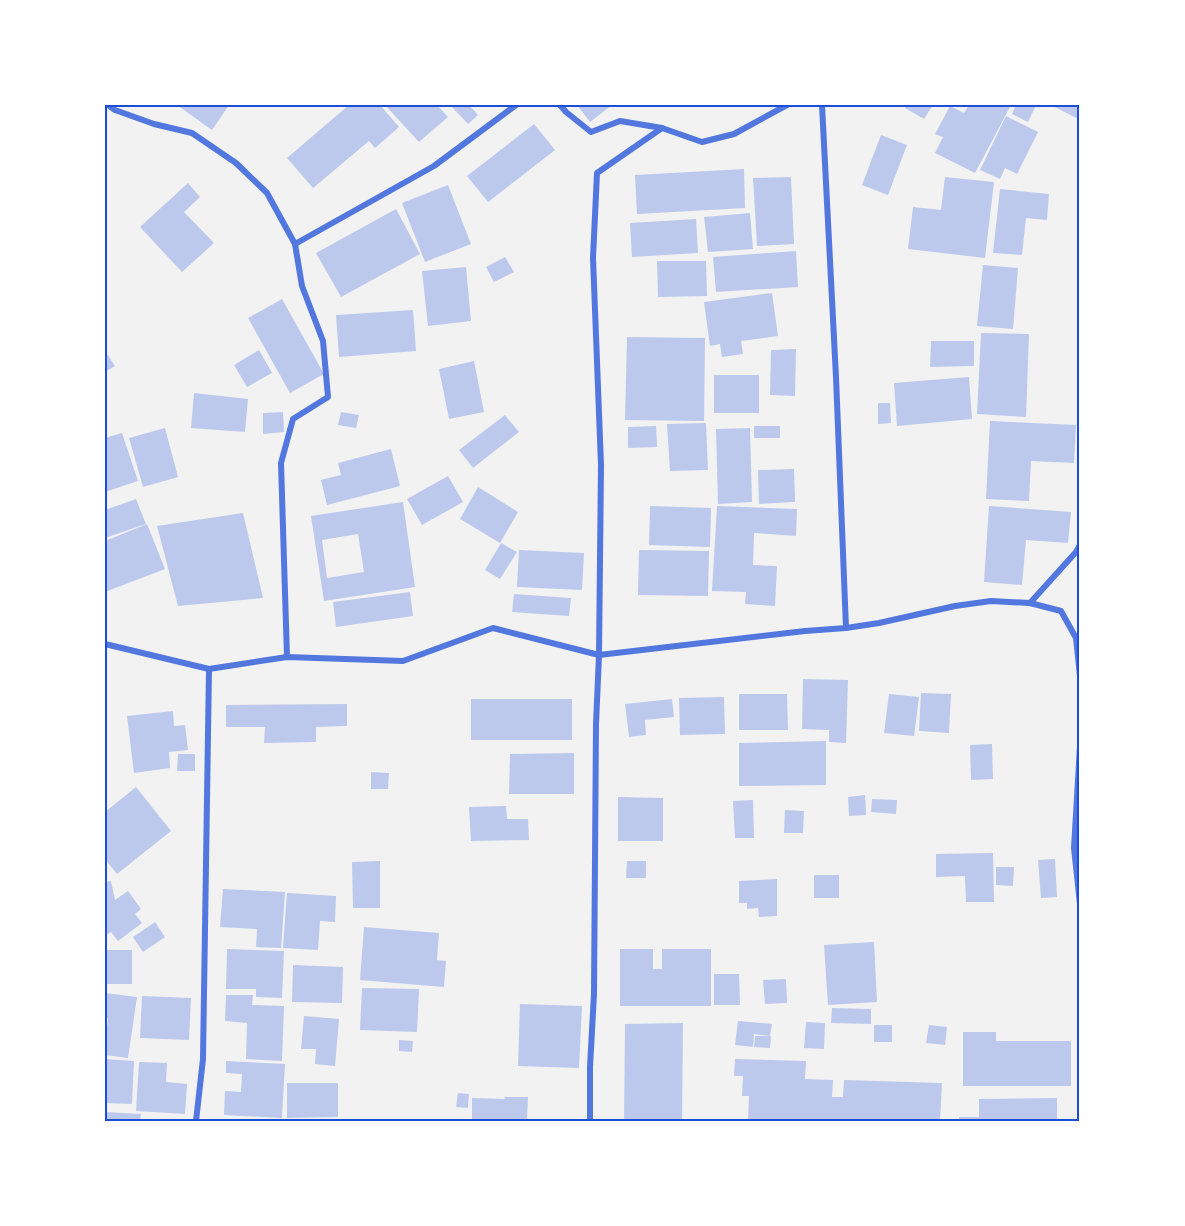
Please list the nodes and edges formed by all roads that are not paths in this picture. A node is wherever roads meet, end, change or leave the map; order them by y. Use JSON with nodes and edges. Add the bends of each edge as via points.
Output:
{"nodes":[{"id":1,"x":108,"y":105,"type":"edge"},
{"id":2,"x":516,"y":105,"type":"edge"},
{"id":3,"x":560,"y":105,"type":"edge"},
{"id":4,"x":787,"y":105,"type":"edge"},
{"id":5,"x":822,"y":105,"type":"edge"},
{"id":6,"x":663,"y":128,"type":"junction"},
{"id":7,"x":295,"y":244,"type":"junction"},
{"id":8,"x":1080,"y":545,"type":"edge"},
{"id":9,"x":1030,"y":603,"type":"junction"},
{"id":10,"x":846,"y":628,"type":"junction"},
{"id":11,"x":105,"y":644,"type":"edge"},
{"id":12,"x":599,"y":655,"type":"junction"},
{"id":13,"x":287,"y":657,"type":"junction"},
{"id":14,"x":209,"y":669,"type":"junction"},
{"id":15,"x":1080,"y":676,"type":"edge"},
{"id":16,"x":1080,"y":746,"type":"edge"},
{"id":17,"x":1074,"y":848,"type":"junction"},
{"id":18,"x":1080,"y":854,"type":"edge"},
{"id":19,"x":1080,"y":904,"type":"edge"},
{"id":20,"x":196,"y":1121,"type":"edge"},
{"id":21,"x":590,"y":1121,"type":"edge"}],
"edges":[{"from":1,"to":7,"type":"street","via":[[154,124],[192,133],[236,164],[267,193]]},
{"from":2,"to":7,"type":"street","via":[[434,166]]},
{"from":3,"to":6,"type":"street","via":[[591,132],[620,121]]},
{"from":4,"to":6,"type":"street","via":[[734,134],[702,142]]},
{"from":5,"to":10,"type":"street"},
{"from":6,"to":12,"type":"street","via":[[597,173],[593,258],[601,465]]},
{"from":7,"to":13,"type":"street","via":[[302,286],[323,341],[328,397],[293,419],[281,463]]},
{"from":8,"to":9,"type":"street"},
{"from":9,"to":10,"type":"street","via":[[991,601]]},
{"from":9,"to":15,"type":"street","via":[[1061,611],[1076,639]]},
{"from":10,"to":12,"type":"street"},
{"from":11,"to":14,"type":"street"},
{"from":12,"to":13,"type":"street","via":[[493,628],[403,661]]},
{"from":12,"to":21,"type":"street"},
{"from":13,"to":14,"type":"street"},
{"from":14,"to":20,"type":"street","via":[[203,1059]]},
{"from":16,"to":17,"type":"street"},
{"from":17,"to":18,"type":"street"},
{"from":17,"to":19,"type":"street"}]}
